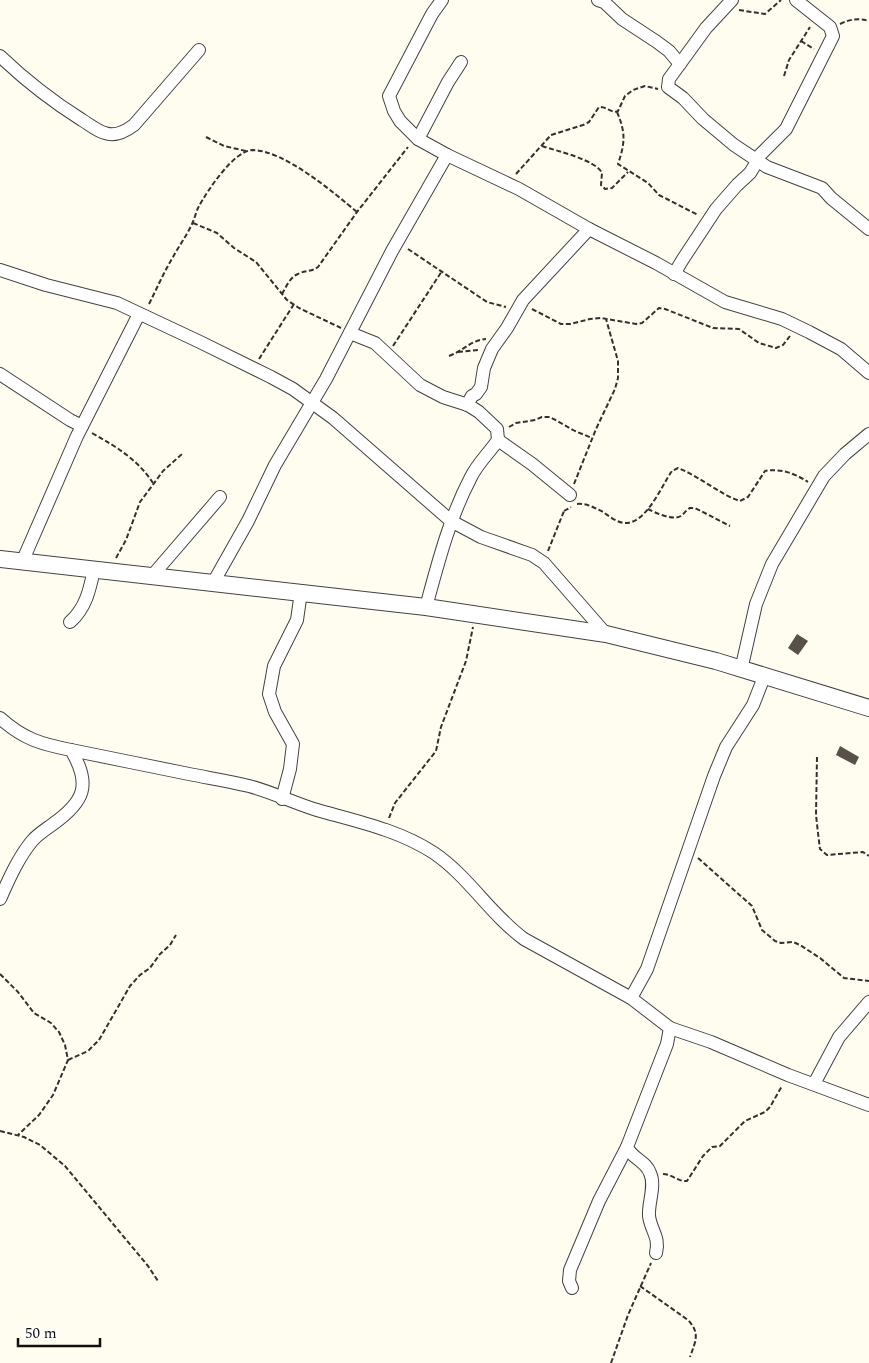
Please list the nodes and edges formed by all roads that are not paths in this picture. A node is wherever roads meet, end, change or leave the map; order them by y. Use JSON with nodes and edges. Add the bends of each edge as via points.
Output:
{"nodes":[{"id":1,"x":442,"y":0,"type":"edge"},
{"id":2,"x":598,"y":0,"type":"edge"},
{"id":3,"x":732,"y":0,"type":"edge"},
{"id":4,"x":796,"y":0,"type":"edge"},
{"id":5,"x":199,"y":50,"type":"dead end"},
{"id":6,"x":0,"y":56,"type":"edge"},
{"id":7,"x":461,"y":62,"type":"dead end"},
{"id":8,"x":680,"y":64,"type":"junction"},
{"id":9,"x":417,"y":138,"type":"junction"},
{"id":10,"x":447,"y":155,"type":"junction"},
{"id":11,"x":757,"y":159,"type":"junction"},
{"id":12,"x":588,"y":229,"type":"junction"},
{"id":13,"x":869,"y":229,"type":"edge"},
{"id":14,"x":0,"y":270,"type":"edge"},
{"id":15,"x":674,"y":274,"type":"junction"},
{"id":16,"x":141,"y":315,"type":"junction"},
{"id":17,"x":350,"y":332,"type":"junction"},
{"id":18,"x":0,"y":374,"type":"edge"},
{"id":19,"x":869,"y":374,"type":"edge"},
{"id":20,"x":312,"y":402,"type":"junction"},
{"id":21,"x":467,"y":405,"type":"junction"},
{"id":22,"x":82,"y":427,"type":"junction"},
{"id":23,"x":869,"y":434,"type":"edge"},
{"id":24,"x":498,"y":438,"type":"junction"},
{"id":25,"x":570,"y":495,"type":"road end"},
{"id":26,"x":220,"y":497,"type":"dead end"},
{"id":27,"x":451,"y":521,"type":"junction"},
{"id":28,"x":0,"y":559,"type":"edge"},
{"id":29,"x":23,"y":560,"type":"junction"},
{"id":30,"x":101,"y":570,"type":"junction"},
{"id":31,"x":152,"y":576,"type":"junction"},
{"id":32,"x":213,"y":583,"type":"junction"},
{"id":33,"x":301,"y":592,"type":"junction"},
{"id":34,"x":426,"y":607,"type":"junction"},
{"id":35,"x":70,"y":622,"type":"dead end"},
{"id":36,"x":606,"y":634,"type":"junction"},
{"id":37,"x":741,"y":670,"type":"junction"},
{"id":38,"x":764,"y":677,"type":"junction"},
{"id":39,"x":869,"y":708,"type":"edge"},
{"id":40,"x":0,"y":718,"type":"edge"},
{"id":41,"x":70,"y":750,"type":"junction"},
{"id":42,"x":282,"y":798,"type":"junction"},
{"id":43,"x":0,"y":899,"type":"edge"},
{"id":44,"x":631,"y":998,"type":"junction"},
{"id":45,"x":869,"y":1002,"type":"edge"},
{"id":46,"x":670,"y":1028,"type":"junction"},
{"id":47,"x":814,"y":1084,"type":"junction"},
{"id":48,"x":869,"y":1105,"type":"edge"},
{"id":49,"x":627,"y":1147,"type":"junction"},
{"id":50,"x":656,"y":1253,"type":"road end"},
{"id":51,"x":572,"y":1288,"type":"dead end"}],
"edges":[{"from":1,"to":9,"type":"street","via":[[389,96],[400,121]]},
{"from":2,"to":8,"type":"street","via":[[669,51]]},
{"from":3,"to":8,"type":"street","via":[[706,28]]},
{"from":4,"to":11,"type":"street","via":[[831,28],[833,36],[786,129]]},
{"from":5,"to":6,"type":"street","via":[[134,125],[115,134],[106,134],[67,110],[38,90]]},
{"from":7,"to":9,"type":"street"},
{"from":8,"to":11,"type":"street","via":[[669,79],[668,87],[720,135]]},
{"from":9,"to":10,"type":"street"},
{"from":10,"to":12,"type":"street","via":[[507,183]]},
{"from":10,"to":17,"type":"street"},
{"from":11,"to":13,"type":"street","via":[[778,172],[822,188]]},
{"from":11,"to":15,"type":"street","via":[[750,173],[709,220]]},
{"from":12,"to":15,"type":"street"},
{"from":12,"to":21,"type":"street","via":[[520,305],[491,351],[481,387]]},
{"from":14,"to":16,"type":"street","via":[[117,303]]},
{"from":15,"to":19,"type":"street","via":[[725,302],[782,319],[809,332],[841,349]]},
{"from":16,"to":20,"type":"street","via":[[255,368]]},
{"from":16,"to":22,"type":"street","via":[[115,358]]},
{"from":17,"to":20,"type":"street"},
{"from":17,"to":21,"type":"street","via":[[369,339],[420,385]]},
{"from":18,"to":22,"type":"street"},
{"from":20,"to":27,"type":"street"},
{"from":20,"to":32,"type":"street"},
{"from":21,"to":24,"type":"street","via":[[490,421]]},
{"from":22,"to":29,"type":"street"},
{"from":23,"to":37,"type":"street","via":[[832,467],[816,488],[772,564],[751,621]]},
{"from":24,"to":25,"type":"street"},
{"from":24,"to":27,"type":"street","via":[[471,477]]},
{"from":26,"to":31,"type":"street"},
{"from":27,"to":34,"type":"street"},
{"from":27,"to":36,"type":"street","via":[[480,537],[532,555],[544,563]]},
{"from":28,"to":29,"type":"street"},
{"from":29,"to":30,"type":"street"},
{"from":30,"to":31,"type":"street"},
{"from":30,"to":35,"type":"street","via":[[78,615]]},
{"from":31,"to":32,"type":"street"},
{"from":32,"to":33,"type":"street"},
{"from":33,"to":34,"type":"street"},
{"from":33,"to":42,"type":"street","via":[[297,620],[274,666],[269,694],[292,744],[290,769]]},
{"from":34,"to":36,"type":"street"},
{"from":36,"to":37,"type":"street"},
{"from":37,"to":38,"type":"street"},
{"from":38,"to":39,"type":"street"},
{"from":38,"to":44,"type":"street","via":[[746,720],[726,747],[647,969]]},
{"from":40,"to":41,"type":"street","via":[[34,742]]},
{"from":41,"to":42,"type":"street","via":[[250,787]]},
{"from":41,"to":43,"type":"street","via":[[83,781],[80,799],[74,808],[32,841],[12,872]]},
{"from":42,"to":44,"type":"street","via":[[384,829],[426,849],[454,869],[492,911],[524,939]]},
{"from":44,"to":46,"type":"street"},
{"from":45,"to":47,"type":"street","via":[[839,1037]]},
{"from":46,"to":47,"type":"street"},
{"from":46,"to":49,"type":"street","via":[[662,1058]]},
{"from":47,"to":48,"type":"street"},
{"from":49,"to":50,"type":"street","via":[[647,1167],[651,1178],[649,1216],[658,1243]]},
{"from":49,"to":51,"type":"street","via":[[599,1201],[570,1270],[568,1281]]}]}
